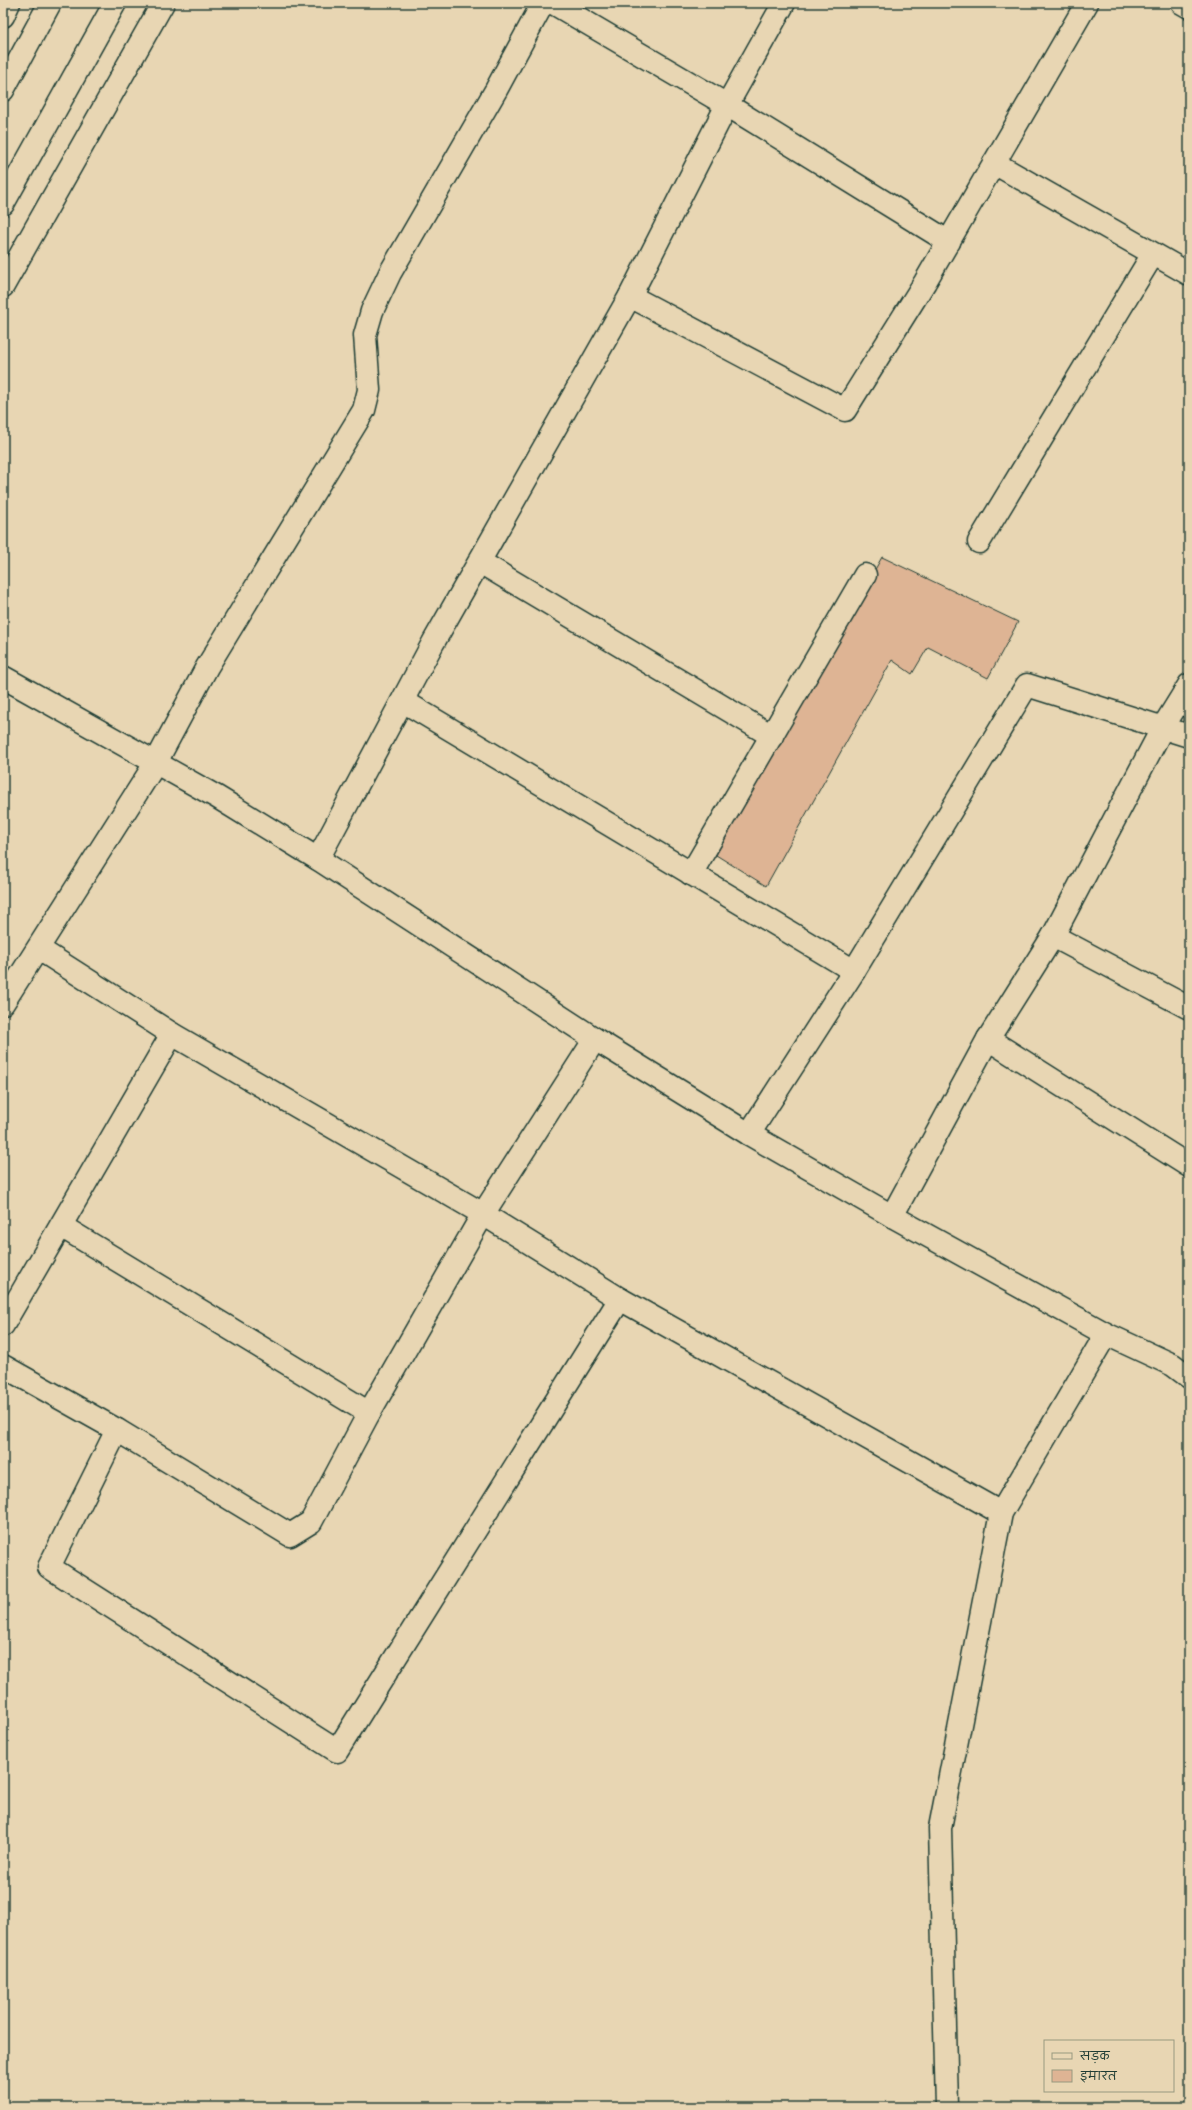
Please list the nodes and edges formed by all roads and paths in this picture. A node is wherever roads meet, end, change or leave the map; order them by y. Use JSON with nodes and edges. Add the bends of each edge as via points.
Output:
{"nodes":[{"id":1,"x":9,"y":3,"type":"edge"},
{"id":2,"x":50,"y":3,"type":"edge"},
{"id":3,"x":115,"y":3,"type":"edge"},
{"id":4,"x":163,"y":3,"type":"edge"},
{"id":5,"x":543,"y":3,"type":"edge"},
{"id":6,"x":553,"y":3,"type":"edge"},
{"id":7,"x":784,"y":3,"type":"edge"},
{"id":8,"x":1087,"y":3,"type":"edge"},
{"id":9,"x":1182,"y":3,"type":"edge"},
{"id":10,"x":1189,"y":7,"type":"edge"},
{"id":11,"x":3,"y":16,"type":"edge"},
{"id":12,"x":3,"y":90,"type":"edge"},
{"id":13,"x":728,"y":105,"type":"junction"},
{"id":14,"x":994,"y":163,"type":"junction"},
{"id":15,"x":3,"y":204,"type":"edge"},
{"id":16,"x":949,"y":242,"type":"junction"},
{"id":17,"x":1153,"y":254,"type":"junction"},
{"id":18,"x":1189,"y":274,"type":"edge"},
{"id":19,"x":3,"y":286,"type":"edge"},
{"id":20,"x":630,"y":296,"type":"junction"},
{"id":21,"x":979,"y":542,"type":"dead end"},
{"id":22,"x":480,"y":562,"type":"junction"},
{"id":23,"x":865,"y":575,"type":"dead end"},
{"id":24,"x":3,"y":677,"type":"edge"},
{"id":25,"x":1189,"y":685,"type":"edge"},
{"id":26,"x":403,"y":701,"type":"junction"},
{"id":27,"x":1163,"y":727,"type":"junction"},
{"id":28,"x":772,"y":736,"type":"junction"},
{"id":29,"x":1189,"y":736,"type":"edge"},
{"id":30,"x":155,"y":764,"type":"junction"},
{"id":31,"x":318,"y":859,"type":"junction"},
{"id":32,"x":691,"y":874,"type":"junction"},
{"id":33,"x":1053,"y":936,"type":"junction"},
{"id":34,"x":39,"y":950,"type":"junction"},
{"id":35,"x":854,"y":971,"type":"junction"},
{"id":36,"x":3,"y":1003,"type":"edge"},
{"id":37,"x":1189,"y":1008,"type":"edge"},
{"id":38,"x":172,"y":1034,"type":"junction"},
{"id":39,"x":595,"y":1039,"type":"junction"},
{"id":40,"x":988,"y":1040,"type":"junction"},
{"id":41,"x":749,"y":1134,"type":"junction"},
{"id":42,"x":1189,"y":1166,"type":"edge"},
{"id":43,"x":483,"y":1214,"type":"junction"},
{"id":44,"x":892,"y":1216,"type":"junction"},
{"id":45,"x":61,"y":1226,"type":"junction"},
{"id":46,"x":620,"y":1299,"type":"junction"},
{"id":47,"x":3,"y":1325,"type":"edge"},
{"id":48,"x":1106,"y":1334,"type":"junction"},
{"id":49,"x":3,"y":1366,"type":"edge"},
{"id":50,"x":1189,"y":1377,"type":"edge"},
{"id":51,"x":369,"y":1413,"type":"junction"},
{"id":52,"x":117,"y":1430,"type":"junction"},
{"id":53,"x":1001,"y":1513,"type":"junction"},
{"id":54,"x":947,"y":2107,"type":"edge"}],
"edges":[{"from":1,"to":11,"type":"street"},
{"from":2,"to":12,"type":"street"},
{"from":3,"to":15,"type":"street"},
{"from":4,"to":19,"type":"street"},
{"from":5,"to":30,"type":"street","via":[[496,90],[390,273],[372,311],[365,335],[369,390],[364,410],[207,667]]},
{"from":6,"to":13,"type":"street"},
{"from":7,"to":13,"type":"street"},
{"from":8,"to":14,"type":"street"},
{"from":9,"to":10,"type":"street"},
{"from":13,"to":16,"type":"street"},
{"from":13,"to":20,"type":"street"},
{"from":14,"to":16,"type":"street"},
{"from":14,"to":17,"type":"street"},
{"from":16,"to":20,"type":"street","via":[[846,410]]},
{"from":17,"to":18,"type":"street"},
{"from":17,"to":21,"type":"street"},
{"from":20,"to":22,"type":"street"},
{"from":22,"to":26,"type":"street"},
{"from":22,"to":28,"type":"street"},
{"from":23,"to":28,"type":"street"},
{"from":24,"to":30,"type":"street"},
{"from":25,"to":27,"type":"street"},
{"from":26,"to":31,"type":"street"},
{"from":26,"to":32,"type":"street"},
{"from":27,"to":29,"type":"street"},
{"from":27,"to":33,"type":"street"},
{"from":27,"to":35,"type":"street","via":[[1027,685]]},
{"from":28,"to":32,"type":"street"},
{"from":30,"to":31,"type":"street"},
{"from":30,"to":34,"type":"street"},
{"from":31,"to":39,"type":"street"},
{"from":32,"to":35,"type":"street"},
{"from":33,"to":37,"type":"street"},
{"from":33,"to":40,"type":"street"},
{"from":34,"to":36,"type":"street"},
{"from":34,"to":38,"type":"street"},
{"from":35,"to":41,"type":"street"},
{"from":38,"to":43,"type":"street"},
{"from":38,"to":45,"type":"street"},
{"from":39,"to":41,"type":"street"},
{"from":39,"to":43,"type":"street"},
{"from":40,"to":42,"type":"street"},
{"from":40,"to":44,"type":"street"},
{"from":41,"to":44,"type":"street"},
{"from":43,"to":46,"type":"street"},
{"from":43,"to":51,"type":"street"},
{"from":44,"to":48,"type":"street"},
{"from":45,"to":47,"type":"street"},
{"from":45,"to":51,"type":"street"},
{"from":46,"to":52,"type":"street","via":[[337,1751],[49,1567]]},
{"from":46,"to":53,"type":"street"},
{"from":48,"to":50,"type":"street","via":[[1173,1365]]},
{"from":48,"to":53,"type":"street"},
{"from":49,"to":52,"type":"street"},
{"from":51,"to":52,"type":"street","via":[[311,1522],[290,1535]]},
{"from":53,"to":54,"type":"street","via":[[940,1828]]}]}
